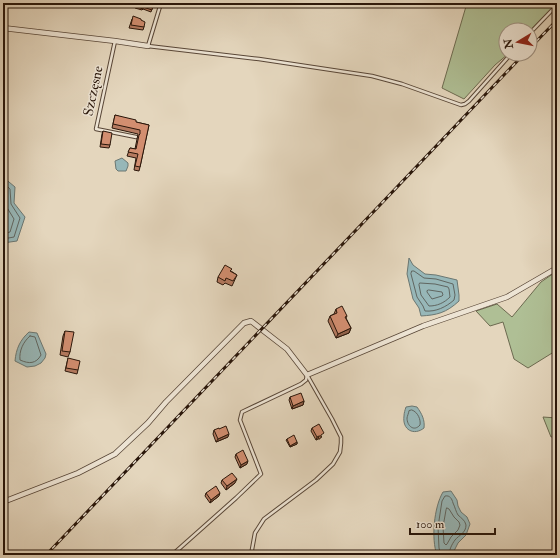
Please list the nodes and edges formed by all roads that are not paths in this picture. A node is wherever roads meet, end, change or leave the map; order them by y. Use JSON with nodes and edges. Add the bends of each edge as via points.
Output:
{"nodes":[{"id":1,"x":161,"y":3,"type":"edge"},
{"id":2,"x":557,"y":5,"type":"edge"},
{"id":3,"x":538,"y":25,"type":"edge"},
{"id":4,"x":3,"y":28,"type":"edge"},
{"id":5,"x":115,"y":41,"type":"junction"},
{"id":6,"x":148,"y":46,"type":"junction"},
{"id":7,"x":503,"y":62,"type":"edge"},
{"id":8,"x":136,"y":137,"type":"dead end"},
{"id":9,"x":557,"y":268,"type":"edge"},
{"id":10,"x":307,"y":375,"type":"junction"},
{"id":11,"x":3,"y":502,"type":"edge"},
{"id":12,"x":172,"y":555,"type":"edge"},
{"id":13,"x":251,"y":555,"type":"edge"}],
"edges":[{"from":1,"to":6,"type":"lane"},
{"from":2,"to":3,"type":"lane"},
{"from":4,"to":5,"type":"street"},
{"from":5,"to":6,"type":"street"},
{"from":5,"to":8,"type":"lane","name":"Szczęsne","via":[[96,129]]},
{"from":6,"to":7,"type":"lane","via":[[372,76],[461,104],[469,101]]},
{"from":9,"to":10,"type":"street","via":[[507,297],[423,326]]},
{"from":10,"to":11,"type":"street","via":[[287,349],[251,321],[244,323],[115,454],[78,473]]},
{"from":10,"to":12,"type":"lane","via":[[301,384],[242,412],[240,420],[261,474]]},
{"from":10,"to":13,"type":"lane","via":[[341,437],[340,452],[333,464],[316,480],[264,519],[255,533]]}]}
